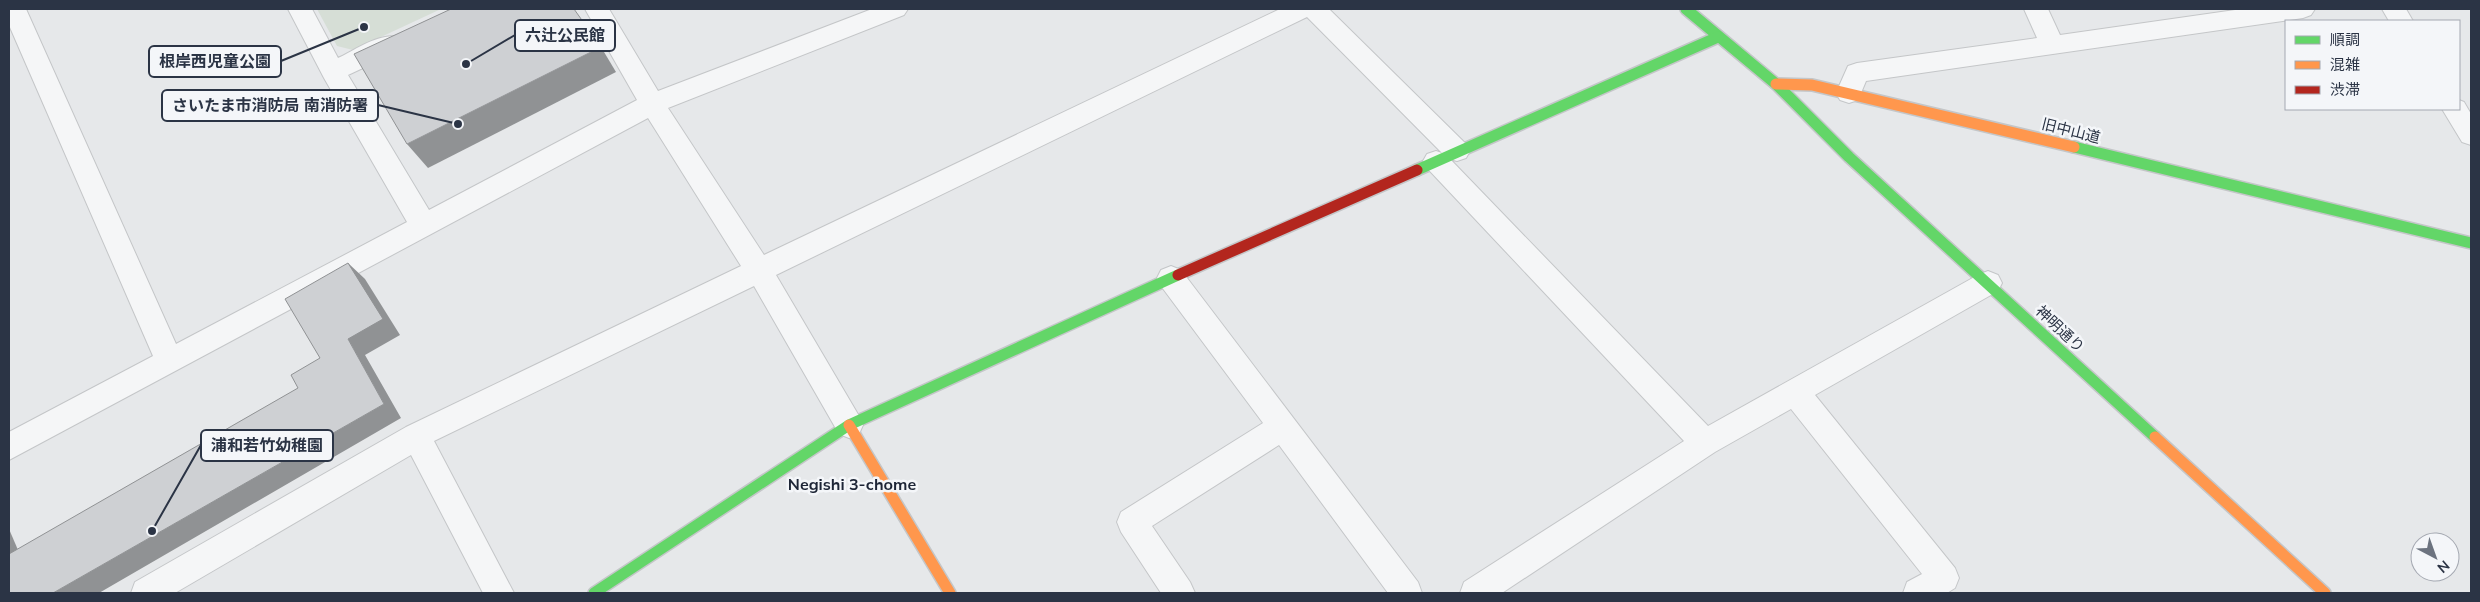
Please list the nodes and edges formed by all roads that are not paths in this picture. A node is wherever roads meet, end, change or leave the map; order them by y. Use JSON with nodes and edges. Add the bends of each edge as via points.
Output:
{"nodes":[{"id":1,"x":14,"y":9,"type":"edge"},
{"id":2,"x":300,"y":9,"type":"edge"},
{"id":3,"x":597,"y":9,"type":"edge"},
{"id":4,"x":896,"y":9,"type":"edge"},
{"id":5,"x":1300,"y":9,"type":"edge"},
{"id":6,"x":1314,"y":9,"type":"edge"},
{"id":7,"x":1686,"y":9,"type":"edge"},
{"id":8,"x":2036,"y":9,"type":"edge"},
{"id":9,"x":2303,"y":9,"type":"edge"},
{"id":10,"x":2394,"y":9,"type":"edge"},
{"id":11,"x":2401,"y":20,"type":"edge"},
{"id":12,"x":413,"y":34,"type":"edge"},
{"id":13,"x":1718,"y":37,"type":"junction"},
{"id":14,"x":2052,"y":45,"type":"junction"},
{"id":15,"x":333,"y":71,"type":"junction"},
{"id":16,"x":1776,"y":84,"type":"junction"},
{"id":17,"x":1849,"y":93,"type":"junction"},
{"id":18,"x":652,"y":104,"type":"junction"},
{"id":19,"x":2456,"y":110,"type":"edge"},
{"id":20,"x":2471,"y":135,"type":"edge"},
{"id":21,"x":1447,"y":156,"type":"junction"},
{"id":22,"x":424,"y":226,"type":"junction"},
{"id":23,"x":2471,"y":243,"type":"edge"},
{"id":24,"x":758,"y":270,"type":"junction"},
{"id":25,"x":1171,"y":278,"type":"junction"},
{"id":26,"x":1988,"y":283,"type":"junction"},
{"id":27,"x":169,"y":361,"type":"junction"},
{"id":28,"x":1794,"y":391,"type":"junction"},
{"id":29,"x":849,"y":425,"type":"junction"},
{"id":30,"x":1282,"y":427,"type":"junction"},
{"id":31,"x":416,"y":436,"type":"junction"},
{"id":32,"x":1705,"y":443,"type":"junction"},
{"id":33,"x":9,"y":447,"type":"edge"},
{"id":34,"x":146,"y":593,"type":"edge"},
{"id":35,"x":499,"y":593,"type":"edge"},
{"id":36,"x":594,"y":593,"type":"edge"},
{"id":37,"x":950,"y":593,"type":"edge"},
{"id":38,"x":1179,"y":593,"type":"edge"},
{"id":39,"x":1407,"y":593,"type":"edge"},
{"id":40,"x":1475,"y":593,"type":"edge"},
{"id":41,"x":1918,"y":593,"type":"edge"},
{"id":42,"x":2325,"y":593,"type":"edge"}],
"edges":[{"from":1,"to":27,"type":"street"},
{"from":2,"to":15,"type":"street"},
{"from":3,"to":18,"type":"street"},
{"from":4,"to":18,"type":"street"},
{"from":5,"to":24,"type":"street"},
{"from":6,"to":21,"type":"street"},
{"from":7,"to":13,"type":"street"},
{"from":8,"to":14,"type":"street"},
{"from":9,"to":14,"type":"street"},
{"from":10,"to":11,"type":"street"},
{"from":12,"to":15,"type":"street"},
{"from":13,"to":16,"type":"street"},
{"from":13,"to":21,"type":"street"},
{"from":14,"to":17,"type":"street","via":[[1857,73]]},
{"from":15,"to":22,"type":"street"},
{"from":16,"to":17,"type":"street","name":"旧中山道","via":[[1812,85]]},
{"from":16,"to":26,"type":"street","name":"神明通り","via":[[1849,157]]},
{"from":17,"to":23,"type":"street","name":"旧中山道"},
{"from":18,"to":22,"type":"street"},
{"from":18,"to":24,"type":"street"},
{"from":19,"to":20,"type":"street"},
{"from":21,"to":25,"type":"street"},
{"from":21,"to":32,"type":"street"},
{"from":22,"to":27,"type":"street"},
{"from":24,"to":29,"type":"street"},
{"from":24,"to":31,"type":"street"},
{"from":25,"to":29,"type":"street"},
{"from":25,"to":30,"type":"street"},
{"from":26,"to":28,"type":"street"},
{"from":26,"to":42,"type":"street","name":"神明通り"},
{"from":27,"to":33,"type":"street"},
{"from":28,"to":32,"type":"street"},
{"from":28,"to":41,"type":"street","via":[[1944,578]]},
{"from":29,"to":36,"type":"street"},
{"from":29,"to":37,"type":"street"},
{"from":30,"to":38,"type":"street","via":[[1132,522]]},
{"from":30,"to":39,"type":"street"},
{"from":31,"to":34,"type":"street"},
{"from":31,"to":35,"type":"street"},
{"from":32,"to":40,"type":"street"}]}
